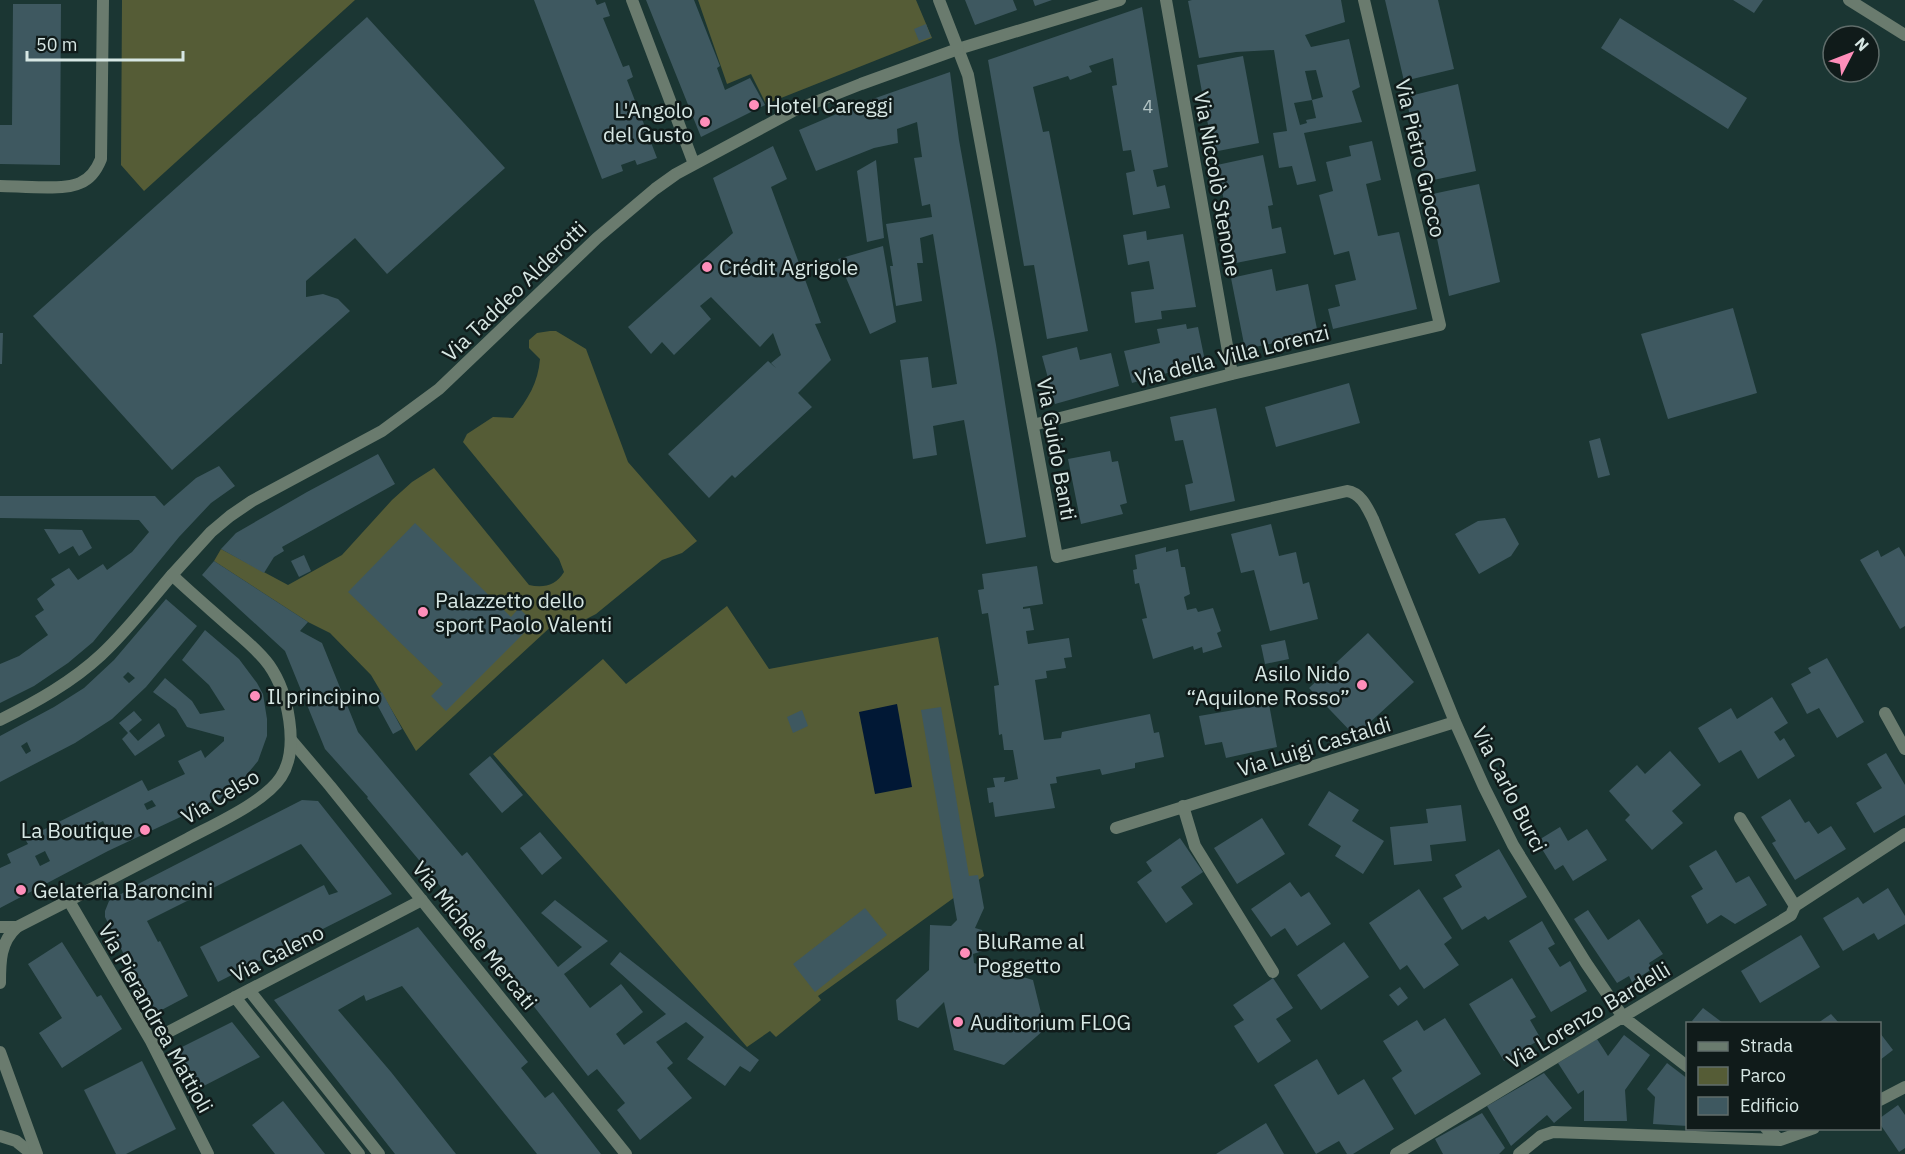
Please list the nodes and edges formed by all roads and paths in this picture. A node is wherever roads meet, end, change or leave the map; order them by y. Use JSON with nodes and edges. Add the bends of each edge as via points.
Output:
{"nodes":[{"id":1,"x":103,"y":0,"type":"edge"},
{"id":2,"x":632,"y":0,"type":"edge"},
{"id":3,"x":939,"y":0,"type":"edge"},
{"id":4,"x":1120,"y":0,"type":"edge"},
{"id":5,"x":1166,"y":0,"type":"edge"},
{"id":6,"x":1364,"y":0,"type":"edge"},
{"id":7,"x":1849,"y":0,"type":"edge"},
{"id":8,"x":1905,"y":35,"type":"edge"},
{"id":9,"x":958,"y":49,"type":"junction"},
{"id":10,"x":694,"y":164,"type":"junction"},
{"id":11,"x":0,"y":186,"type":"edge"},
{"id":12,"x":1440,"y":325,"type":"joint"},
{"id":13,"x":1232,"y":374,"type":"junction"},
{"id":14,"x":1033,"y":425,"type":"junction"},
{"id":15,"x":1354,"y":492,"type":"joint"},
{"id":16,"x":172,"y":576,"type":"junction"},
{"id":17,"x":1885,"y":713,"type":"dead end"},
{"id":18,"x":0,"y":720,"type":"edge"},
{"id":19,"x":1455,"y":722,"type":"junction"},
{"id":20,"x":292,"y":741,"type":"junction"},
{"id":21,"x":1905,"y":749,"type":"edge"},
{"id":22,"x":1183,"y":807,"type":"junction"},
{"id":23,"x":1740,"y":818,"type":"dead end"},
{"id":24,"x":1116,"y":828,"type":"dead end"},
{"id":25,"x":1905,"y":834,"type":"edge"},
{"id":26,"x":422,"y":900,"type":"junction"},
{"id":27,"x":69,"y":901,"type":"junction"},
{"id":28,"x":1795,"y":906,"type":"junction"},
{"id":29,"x":0,"y":927,"type":"edge"},
{"id":30,"x":17,"y":927,"type":"junction"},
{"id":31,"x":1273,"y":972,"type":"dead end"},
{"id":32,"x":0,"y":983,"type":"edge"},
{"id":33,"x":249,"y":990,"type":"junction"},
{"id":34,"x":235,"y":997,"type":"junction"},
{"id":35,"x":1623,"y":1017,"type":"junction"},
{"id":36,"x":151,"y":1041,"type":"junction"},
{"id":37,"x":0,"y":1052,"type":"edge"},
{"id":38,"x":1686,"y":1065,"type":"edge"},
{"id":39,"x":1905,"y":1087,"type":"edge"},
{"id":40,"x":1881,"y":1099,"type":"edge"},
{"id":41,"x":1769,"y":1130,"type":"edge"},
{"id":42,"x":1808,"y":1130,"type":"edge"},
{"id":43,"x":0,"y":1136,"type":"edge"},
{"id":44,"x":1780,"y":1140,"type":"junction"},
{"id":45,"x":35,"y":1154,"type":"edge"},
{"id":46,"x":208,"y":1154,"type":"edge"},
{"id":47,"x":359,"y":1154,"type":"edge"},
{"id":48,"x":379,"y":1154,"type":"edge"},
{"id":49,"x":626,"y":1154,"type":"edge"},
{"id":50,"x":1396,"y":1154,"type":"edge"},
{"id":51,"x":1518,"y":1154,"type":"edge"}],
"edges":[{"from":1,"to":11,"type":"street","via":[[101,159],[80,183],[65,187]]},
{"from":2,"to":10,"type":"street"},
{"from":3,"to":9,"type":"street","name":"Via Guido Banti"},
{"from":4,"to":9,"type":"street","name":"Via Taddeo Alderotti"},
{"from":5,"to":13,"type":"street","name":"Via Niccolò Stenone"},
{"from":6,"to":12,"type":"street","name":"Via Pietro Grocco"},
{"from":7,"to":8,"type":"street"},
{"from":9,"to":10,"type":"street","name":"Via Taddeo Alderotti","via":[[793,111]]},
{"from":9,"to":14,"type":"street","name":"Via Guido Banti","via":[[968,75]]},
{"from":10,"to":16,"type":"street","name":"Via Taddeo Alderotti","via":[[655,189],[605,231],[439,389],[382,431],[230,516]]},
{"from":12,"to":13,"type":"street","name":"Via della Villa Lorenzi"},
{"from":13,"to":14,"type":"street","name":"Via della Villa Lorenzi"},
{"from":14,"to":15,"type":"street","name":"Via Guido Banti","via":[[1057,557]]},
{"from":15,"to":19,"type":"street","name":"Via Carlo Burci","via":[[1373,519]]},
{"from":16,"to":18,"type":"street","name":"Via Taddeo Alderotti","via":[[92,663]]},
{"from":16,"to":20,"type":"street","name":"Via Celso","via":[[252,645],[270,667],[285,702]]},
{"from":17,"to":21,"type":"street"},
{"from":19,"to":22,"type":"street","name":"Via Luigi Castaldi"},
{"from":19,"to":35,"type":"street","name":"Via Carlo Burci","via":[[1514,845]]},
{"from":20,"to":26,"type":"street","name":"Via Michele Mercati"},
{"from":20,"to":27,"type":"street","name":"Via Celso","via":[[284,772],[262,796]]},
{"from":22,"to":24,"type":"street","name":"Via Luigi Castaldi"},
{"from":22,"to":31,"type":"street","via":[[1195,846]]},
{"from":23,"to":28,"type":"street"},
{"from":25,"to":28,"type":"street","name":"Via Lorenzo Bardelli"},
{"from":26,"to":33,"type":"street","name":"Via Galeno"},
{"from":26,"to":49,"type":"street","name":"Via Michele Mercati"},
{"from":27,"to":30,"type":"street","name":"Via Celso"},
{"from":27,"to":36,"type":"street","name":"Via Pierandrea Mattioli"},
{"from":28,"to":35,"type":"street","name":"Via Lorenzo Bardelli","via":[[1791,915]]},
{"from":29,"to":30,"type":"street","name":"Via Celso"},
{"from":30,"to":32,"type":"street","via":[[2,948]]},
{"from":33,"to":34,"type":"street","name":"Via Galeno"},
{"from":33,"to":48,"type":"street"},
{"from":34,"to":36,"type":"street","name":"Via Galeno"},
{"from":34,"to":47,"type":"street"},
{"from":35,"to":38,"type":"street","name":"Via Carlo Burci"},
{"from":35,"to":50,"type":"street","name":"Via Lorenzo Bardelli"},
{"from":36,"to":46,"type":"street","name":"Via Pierandrea Mattioli"},
{"from":37,"to":45,"type":"street"},
{"from":39,"to":40,"type":"street"},
{"from":41,"to":44,"type":"street"},
{"from":42,"to":44,"type":"street"},
{"from":43,"to":45,"type":"street"},
{"from":44,"to":51,"type":"street","via":[[1553,1132]]}]}
